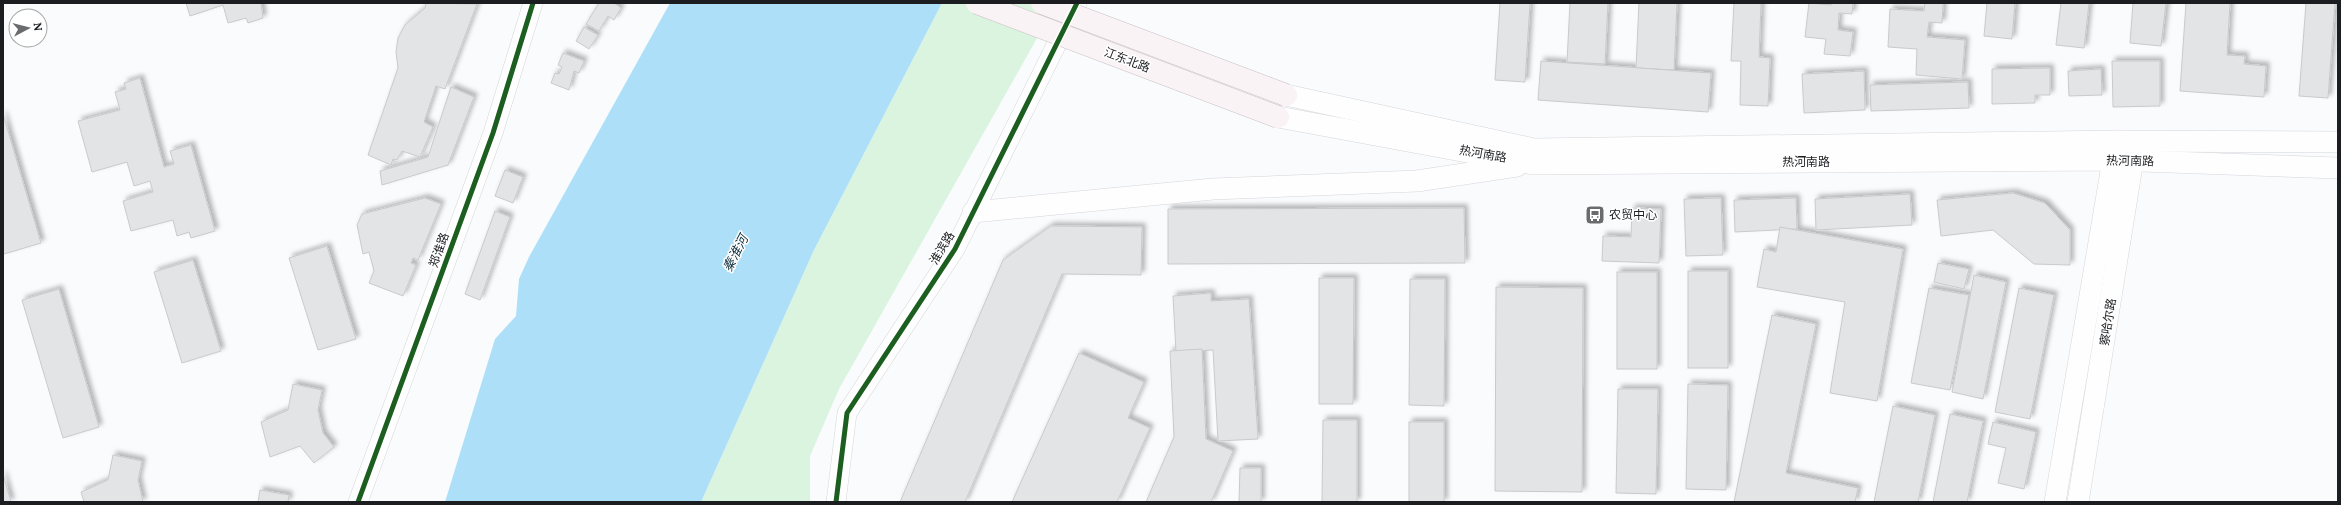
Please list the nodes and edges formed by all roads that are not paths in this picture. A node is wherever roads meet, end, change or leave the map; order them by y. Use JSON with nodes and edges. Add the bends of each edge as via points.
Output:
{"nodes":[{"id":1,"x":533,"y":3,"type":"edge"},
{"id":2,"x":977,"y":3,"type":"edge"},
{"id":3,"x":1042,"y":3,"type":"edge"},
{"id":4,"x":1077,"y":3,"type":"edge"},
{"id":5,"x":1286,"y":95,"type":"joint"},
{"id":6,"x":1278,"y":117,"type":"joint"},
{"id":7,"x":2338,"y":142,"type":"edge"},
{"id":8,"x":2125,"y":151,"type":"junction"},
{"id":9,"x":1533,"y":164,"type":"junction"},
{"id":10,"x":2338,"y":168,"type":"edge"},
{"id":11,"x":973,"y":212,"type":"junction"},
{"id":12,"x":358,"y":502,"type":"edge"},
{"id":13,"x":836,"y":502,"type":"edge"},
{"id":14,"x":2055,"y":502,"type":"edge"},
{"id":15,"x":2078,"y":502,"type":"edge"}],
"edges":[{"from":1,"to":12,"type":"street","name":"郑淮路","via":[[493,133]]},
{"from":2,"to":6,"type":"main road","name":"江东北路","bridge":true},
{"from":3,"to":5,"type":"main road","name":"江东北路","bridge":true},
{"from":4,"to":11,"type":"street","name":"淮滨路"},
{"from":5,"to":8,"type":"main road","name":"热河南路","via":[[1534,149]]},
{"from":6,"to":9,"type":"main road","name":"热河南路"},
{"from":7,"to":8,"type":"main road","name":"热河南路"},
{"from":8,"to":9,"type":"main road","name":"热河南路"},
{"from":8,"to":10,"type":"main road","name":"热河南路"},
{"from":8,"to":14,"type":"main road","name":"察哈尔路"},
{"from":8,"to":15,"type":"main road","name":"察哈尔路"},
{"from":9,"to":11,"type":"main road","via":[[1417,181],[1213,189]]},
{"from":11,"to":13,"type":"street","name":"淮滨路","via":[[955,249],[847,413]]}]}
